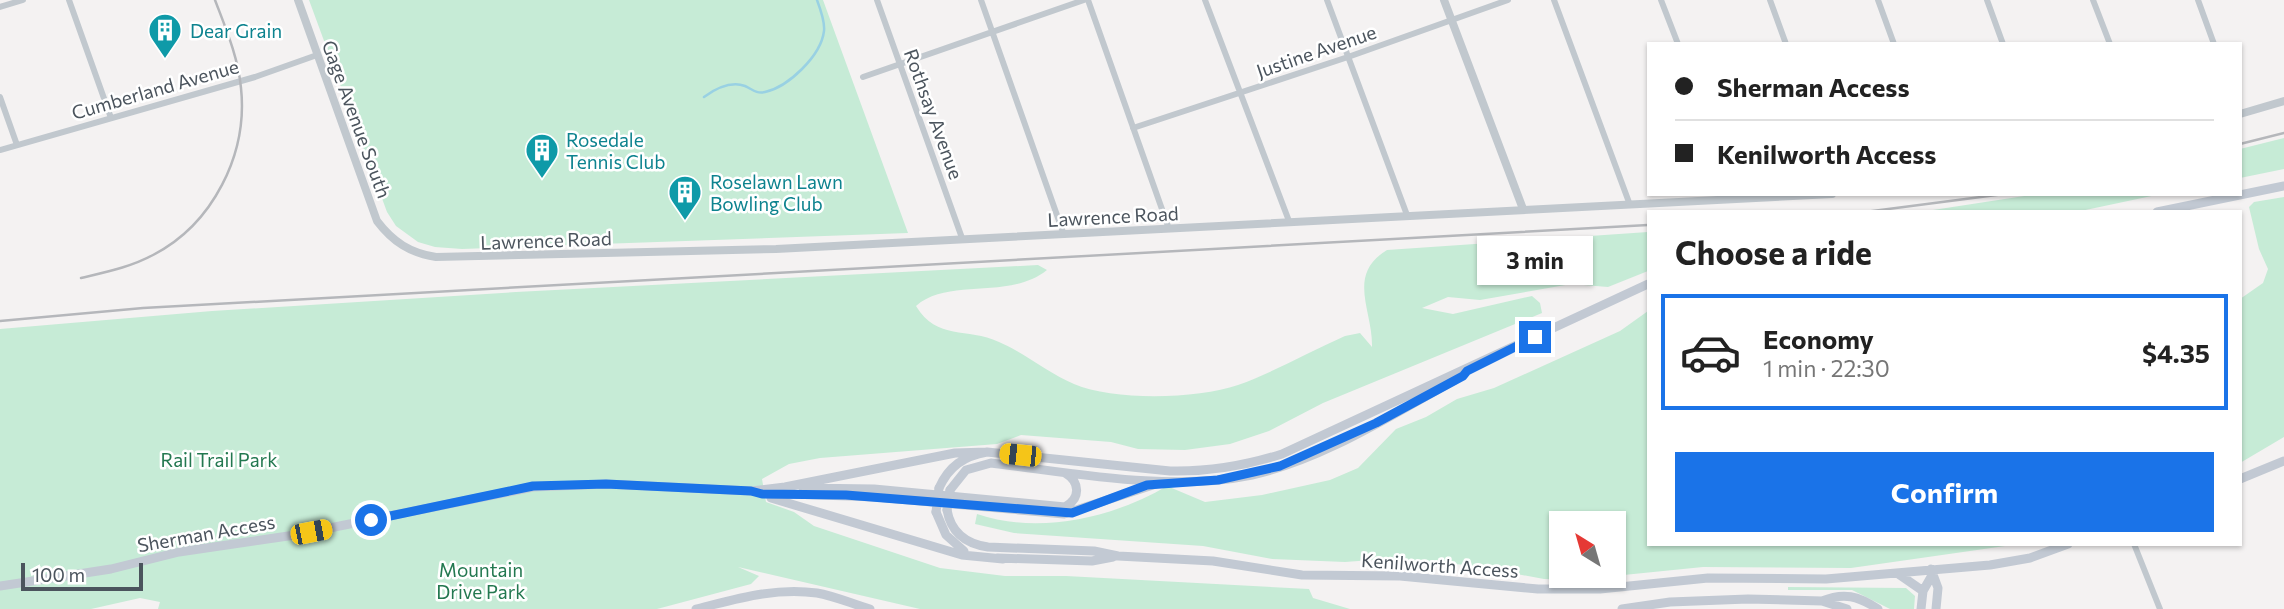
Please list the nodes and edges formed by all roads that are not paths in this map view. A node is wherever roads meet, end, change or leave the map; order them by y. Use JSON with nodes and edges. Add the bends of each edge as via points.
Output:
{"nodes":[{"id":1,"x":23,"y":0,"type":"edge"},
{"id":2,"x":69,"y":0,"type":"edge"},
{"id":3,"x":298,"y":0,"type":"edge"},
{"id":4,"x":877,"y":0,"type":"edge"},
{"id":5,"x":981,"y":0,"type":"edge"},
{"id":6,"x":1086,"y":0,"type":"edge"},
{"id":7,"x":1205,"y":0,"type":"edge"},
{"id":8,"x":1327,"y":0,"type":"edge"},
{"id":9,"x":1444,"y":0,"type":"edge"},
{"id":10,"x":1508,"y":0,"type":"edge"},
{"id":11,"x":1554,"y":0,"type":"edge"},
{"id":12,"x":1661,"y":0,"type":"edge"},
{"id":13,"x":1770,"y":0,"type":"edge"},
{"id":14,"x":1878,"y":0,"type":"edge"},
{"id":15,"x":1987,"y":0,"type":"edge"},
{"id":16,"x":2093,"y":0,"type":"edge"},
{"id":17,"x":2198,"y":0,"type":"edge"},
{"id":18,"x":0,"y":7,"type":"edge"},
{"id":19,"x":1452,"y":20,"type":"junction"},
{"id":20,"x":993,"y":32,"type":"junction"},
{"id":21,"x":1677,"y":42,"type":"edge"},
{"id":22,"x":1785,"y":42,"type":"edge"},
{"id":23,"x":1893,"y":42,"type":"edge"},
{"id":24,"x":2002,"y":42,"type":"edge"},
{"id":25,"x":2109,"y":42,"type":"edge"},
{"id":26,"x":2213,"y":42,"type":"edge"},
{"id":27,"x":317,"y":55,"type":"junction"},
{"id":28,"x":1348,"y":57,"type":"junction"},
{"id":29,"x":899,"y":64,"type":"junction"},
{"id":30,"x":863,"y":76,"type":"dead end"},
{"id":31,"x":1240,"y":94,"type":"junction"},
{"id":32,"x":0,"y":97,"type":"edge"},
{"id":33,"x":2284,"y":100,"type":"edge"},
{"id":34,"x":2242,"y":113,"type":"edge"},
{"id":35,"x":111,"y":118,"type":"junction"},
{"id":36,"x":1133,"y":128,"type":"junction"},
{"id":37,"x":17,"y":145,"type":"junction"},
{"id":38,"x":0,"y":150,"type":"edge"},
{"id":39,"x":2284,"y":186,"type":"edge"},
{"id":40,"x":2242,"y":195,"type":"edge"},
{"id":41,"x":1736,"y":196,"type":"edge"},
{"id":42,"x":2235,"y":196,"type":"edge"},
{"id":43,"x":1630,"y":205,"type":"junction"},
{"id":44,"x":1523,"y":209,"type":"junction"},
{"id":45,"x":2167,"y":210,"type":"edge"},
{"id":46,"x":1407,"y":215,"type":"junction"},
{"id":47,"x":1289,"y":221,"type":"junction"},
{"id":48,"x":1170,"y":229,"type":"junction"},
{"id":49,"x":1064,"y":235,"type":"junction"},
{"id":50,"x":962,"y":239,"type":"junction"},
{"id":51,"x":398,"y":243,"type":"joint"},
{"id":52,"x":1647,"y":284,"type":"edge"},
{"id":53,"x":1467,"y":371,"type":"junction"},
{"id":54,"x":987,"y":452,"type":"junction"},
{"id":55,"x":2284,"y":461,"type":"edge"},
{"id":56,"x":1060,"y":471,"type":"junction"},
{"id":57,"x":2242,"y":478,"type":"edge"},
{"id":58,"x":1179,"y":482,"type":"junction"},
{"id":59,"x":785,"y":487,"type":"junction"},
{"id":60,"x":751,"y":491,"type":"junction"},
{"id":61,"x":762,"y":494,"type":"junction"},
{"id":62,"x":2062,"y":546,"type":"edge"},
{"id":63,"x":2135,"y":546,"type":"edge"},
{"id":64,"x":1118,"y":556,"type":"junction"},
{"id":65,"x":1003,"y":559,"type":"junction"},
{"id":66,"x":1895,"y":572,"type":"junction"},
{"id":67,"x":1931,"y":573,"type":"junction"},
{"id":68,"x":0,"y":586,"type":"edge"},
{"id":69,"x":1923,"y":591,"type":"junction"},
{"id":70,"x":1822,"y":601,"type":"junction"},
{"id":71,"x":696,"y":609,"type":"edge"},
{"id":72,"x":870,"y":609,"type":"edge"},
{"id":73,"x":1622,"y":609,"type":"edge"},
{"id":74,"x":1847,"y":609,"type":"edge"},
{"id":75,"x":1878,"y":609,"type":"edge"},
{"id":76,"x":1921,"y":609,"type":"edge"},
{"id":77,"x":1936,"y":609,"type":"edge"},
{"id":78,"x":2160,"y":609,"type":"edge"}],
"edges":[{"from":1,"to":18,"type":"street"},
{"from":2,"to":35,"type":"street"},
{"from":3,"to":27,"type":"street","name":"Gage Avenue South"},
{"from":4,"to":29,"type":"street","name":"Rothsay Avenue"},
{"from":5,"to":20,"type":"street"},
{"from":6,"to":20,"type":"street"},
{"from":6,"to":36,"type":"street"},
{"from":7,"to":31,"type":"street"},
{"from":8,"to":28,"type":"street"},
{"from":9,"to":19,"type":"street"},
{"from":10,"to":19,"type":"street","name":"Justine Avenue"},
{"from":11,"to":43,"type":"street"},
{"from":12,"to":21,"type":"street"},
{"from":13,"to":22,"type":"street"},
{"from":14,"to":23,"type":"street"},
{"from":15,"to":24,"type":"street"},
{"from":16,"to":25,"type":"street"},
{"from":17,"to":26,"type":"street"},
{"from":19,"to":28,"type":"street","name":"Justine Avenue"},
{"from":19,"to":44,"type":"street"},
{"from":20,"to":29,"type":"street"},
{"from":20,"to":49,"type":"street"},
{"from":27,"to":35,"type":"street","name":"Cumberland Avenue"},
{"from":27,"to":51,"type":"street","name":"Gage Avenue South","via":[[377,220]]},
{"from":28,"to":31,"type":"street","name":"Justine Avenue"},
{"from":28,"to":46,"type":"street"},
{"from":29,"to":30,"type":"street"},
{"from":29,"to":50,"type":"street","name":"Rothsay Avenue"},
{"from":31,"to":36,"type":"street","name":"Justine Avenue"},
{"from":31,"to":47,"type":"street"},
{"from":32,"to":37,"type":"street"},
{"from":33,"to":34,"type":"street"},
{"from":35,"to":37,"type":"street","name":"Cumberland Avenue"},
{"from":36,"to":48,"type":"street"},
{"from":37,"to":38,"type":"street","name":"Cumberland Avenue"},
{"from":39,"to":40,"type":"main road"},
{"from":41,"to":43,"type":"street","name":"Lawrence Road"},
{"from":42,"to":45,"type":"main road"},
{"from":43,"to":44,"type":"street","name":"Lawrence Road"},
{"from":44,"to":46,"type":"street","name":"Lawrence Road"},
{"from":46,"to":47,"type":"street","name":"Lawrence Road"},
{"from":47,"to":48,"type":"street","name":"Lawrence Road"},
{"from":48,"to":49,"type":"street","name":"Lawrence Road"},
{"from":49,"to":50,"type":"street","name":"Lawrence Road"},
{"from":50,"to":51,"type":"street","name":"Lawrence Road","via":[[451,258],[422,255]]},
{"from":52,"to":53,"type":"main road","name":"Kenilworth Access"},
{"from":53,"to":54,"type":"main road","name":"Kenilworth Access","via":[[1282,454],[1223,470],[1170,471]]},
{"from":53,"to":58,"type":"main road","name":"Kenilworth Access","via":[[1376,423],[1298,460],[1254,474]]},
{"from":54,"to":59,"type":"main road","via":[[942,455]]},
{"from":54,"to":65,"type":"main road","name":"Kenilworth Access","bridge":true,"via":[[949,470],[939,488],[936,512],[942,530],[958,548]]},
{"from":55,"to":57,"type":"main road"},
{"from":56,"to":58,"type":"main road","name":"Kenilworth Access"},
{"from":56,"to":59,"type":"main road","via":[[1072,478],[1077,489],[1065,507],[874,489]]},
{"from":56,"to":64,"type":"main road","name":"Kenilworth Access","bridge":true,"via":[[983,464],[965,470],[950,490],[947,510],[955,530],[976,545]]},
{"from":58,"to":61,"type":"main road","via":[[1147,485],[1064,514],[876,497]]},
{"from":59,"to":60,"type":"main road"},
{"from":60,"to":61,"type":"main road"},
{"from":60,"to":68,"type":"main road","name":"Sherman Access","via":[[606,484],[533,486],[295,535]]},
{"from":61,"to":65,"type":"main road","via":[[962,555]]},
{"from":62,"to":67,"type":"main road","name":"Kenilworth Access","via":[[2020,560]]},
{"from":63,"to":78,"type":"street"},
{"from":64,"to":65,"type":"main road","name":"Kenilworth Access","via":[[1092,561]]},
{"from":64,"to":66,"type":"main road","name":"Kenilworth Access","via":[[1213,561],[1302,575],[1400,576],[1538,589],[1600,589],[1708,578],[1826,579]]},
{"from":66,"to":67,"type":"main road","name":"Kenilworth Access"},
{"from":66,"to":69,"type":"main road"},
{"from":67,"to":69,"type":"main road"},
{"from":67,"to":77,"type":"main road","via":[[1938,588]]},
{"from":69,"to":76,"type":"main road"},
{"from":70,"to":73,"type":"main road","via":[[1707,600]]},
{"from":70,"to":74,"type":"main road"},
{"from":70,"to":75,"type":"main road","via":[[1844,595]]},
{"from":71,"to":72,"type":"main road","via":[[765,592],[801,592]]}]}
